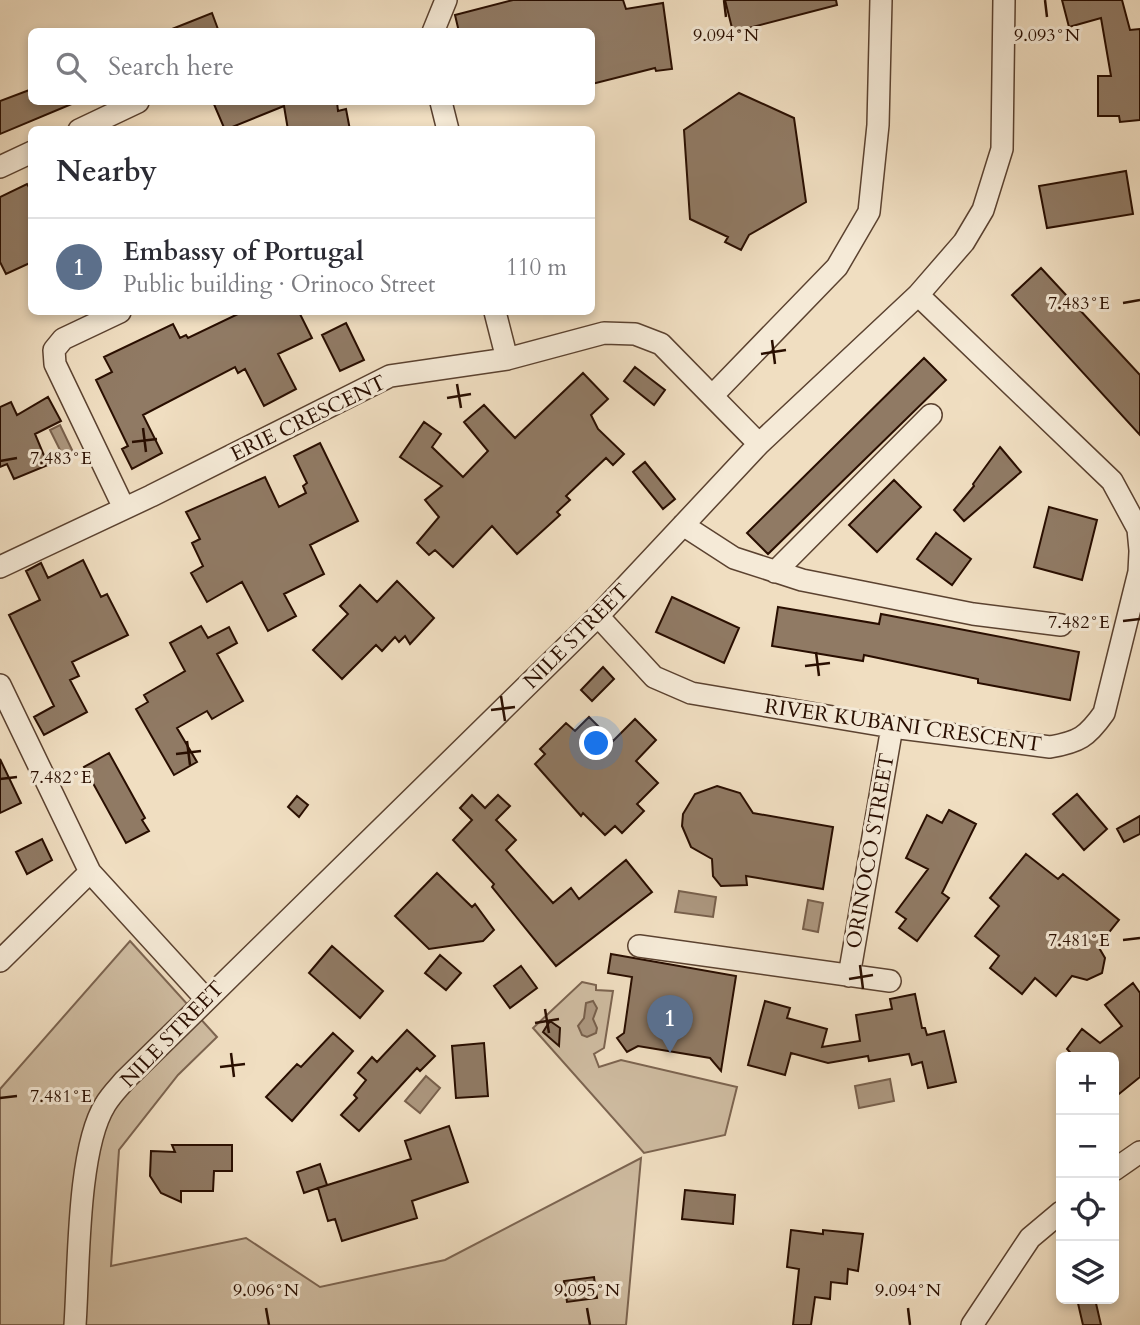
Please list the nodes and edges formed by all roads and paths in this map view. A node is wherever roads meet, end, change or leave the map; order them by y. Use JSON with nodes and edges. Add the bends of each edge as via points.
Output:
{"nodes":[{"id":1,"x":446,"y":0,"type":"edge"},
{"id":2,"x":881,"y":0,"type":"edge"},
{"id":3,"x":1004,"y":0,"type":"edge"},
{"id":4,"x":435,"y":28,"type":"edge"},
{"id":5,"x":132,"y":105,"type":"edge"},
{"id":6,"x":442,"y":105,"type":"edge"},
{"id":7,"x":87,"y":126,"type":"edge"},
{"id":8,"x":447,"y":126,"type":"edge"},
{"id":9,"x":28,"y":154,"type":"edge"},
{"id":10,"x":0,"y":167,"type":"edge"},
{"id":11,"x":918,"y":295,"type":"junction"},
{"id":12,"x":114,"y":315,"type":"edge"},
{"id":13,"x":496,"y":315,"type":"edge"},
{"id":14,"x":507,"y":359,"type":"junction"},
{"id":15,"x":713,"y":395,"type":"junction"},
{"id":16,"x":931,"y":415,"type":"dead end"},
{"id":17,"x":759,"y":444,"type":"junction"},
{"id":18,"x":124,"y":508,"type":"junction"},
{"id":19,"x":683,"y":525,"type":"junction"},
{"id":20,"x":1140,"y":551,"type":"edge"},
{"id":21,"x":0,"y":567,"type":"edge"},
{"id":22,"x":775,"y":572,"type":"junction"},
{"id":23,"x":598,"y":615,"type":"junction"},
{"id":24,"x":1061,"y":625,"type":"dead end"},
{"id":25,"x":0,"y":685,"type":"edge"},
{"id":26,"x":892,"y":727,"type":"junction"},
{"id":27,"x":90,"y":872,"type":"junction"},
{"id":28,"x":639,"y":946,"type":"dead end"},
{"id":29,"x":0,"y":961,"type":"edge"},
{"id":30,"x":849,"y":976,"type":"junction"},
{"id":31,"x":890,"y":981,"type":"dead end"},
{"id":32,"x":205,"y":998,"type":"junction"},
{"id":33,"x":1140,"y":1152,"type":"edge"},
{"id":34,"x":1119,"y":1167,"type":"edge"},
{"id":35,"x":1056,"y":1216,"type":"edge"},
{"id":36,"x":75,"y":1325,"type":"edge"},
{"id":37,"x":972,"y":1325,"type":"edge"}],
"edges":[{"from":1,"to":4,"type":"street"},
{"from":2,"to":15,"type":"street","via":[[878,125],[869,212],[837,267]]},
{"from":3,"to":11,"type":"street","name":"NILE STREET","via":[[1002,149],[995,180],[984,210],[964,242]]},
{"from":5,"to":7,"type":"street"},
{"from":6,"to":8,"type":"street"},
{"from":9,"to":10,"type":"street"},
{"from":11,"to":17,"type":"street","name":"NILE STREET"},
{"from":11,"to":20,"type":"street","name":"RIVER KUBANI CRESCENT","via":[[1112,481],[1138,529]]},
{"from":12,"to":18,"type":"street","via":[[63,339],[54,350],[55,364]]},
{"from":13,"to":14,"type":"street"},
{"from":14,"to":15,"type":"street","name":"ERIE CRESCENT","via":[[604,333],[635,334],[662,344]]},
{"from":14,"to":18,"type":"street","name":"ERIE CRESCENT","via":[[390,376]]},
{"from":15,"to":17,"type":"street","name":"ERIE CRESCENT"},
{"from":16,"to":22,"type":"street"},
{"from":17,"to":19,"type":"street","name":"NILE STREET"},
{"from":18,"to":21,"type":"street","name":"ERIE CRESCENT"},
{"from":19,"to":22,"type":"street","via":[[734,558]]},
{"from":19,"to":23,"type":"street","name":"NILE STREET"},
{"from":20,"to":26,"type":"street","name":"RIVER KUBANI CRESCENT","via":[[1139,572],[1104,713],[1091,732],[1074,743],[1050,747]]},
{"from":22,"to":24,"type":"street","via":[[973,614]]},
{"from":23,"to":26,"type":"street","name":"RIVER KUBANI CRESCENT","via":[[654,677],[667,684],[691,693]]},
{"from":23,"to":32,"type":"street","name":"NILE STREET"},
{"from":25,"to":27,"type":"street"},
{"from":26,"to":30,"type":"street","name":"ORINOCO STREET"},
{"from":27,"to":29,"type":"street"},
{"from":27,"to":32,"type":"street"},
{"from":28,"to":30,"type":"street","name":"ORINOCO STREET"},
{"from":30,"to":31,"type":"street","name":"ORINOCO STREET"},
{"from":32,"to":36,"type":"street","name":"NILE STREET","via":[[104,1106],[91,1139],[86,1170]]},
{"from":33,"to":34,"type":"street"},
{"from":35,"to":37,"type":"street","via":[[1030,1237]]}]}
